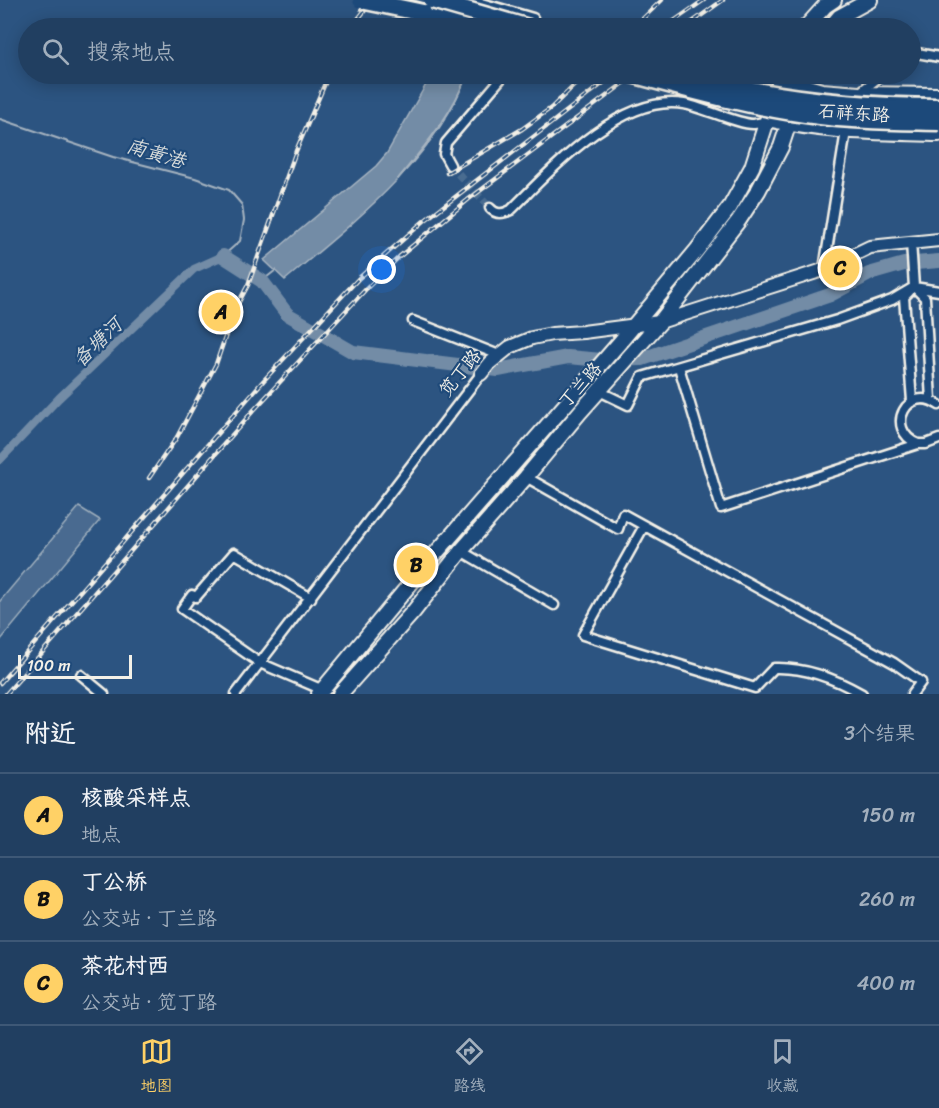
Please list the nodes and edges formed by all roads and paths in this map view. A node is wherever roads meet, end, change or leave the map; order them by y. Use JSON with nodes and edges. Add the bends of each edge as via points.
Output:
{"nodes":[{"id":1,"x":361,"y":0,"type":"edge"},
{"id":2,"x":381,"y":0,"type":"edge"},
{"id":3,"x":471,"y":0,"type":"edge"},
{"id":4,"x":834,"y":0,"type":"edge"},
{"id":5,"x":870,"y":0,"type":"edge"},
{"id":6,"x":427,"y":6,"type":"edge"},
{"id":7,"x":454,"y":18,"type":"edge"},
{"id":8,"x":483,"y":18,"type":"edge"},
{"id":9,"x":533,"y":18,"type":"edge"},
{"id":10,"x":814,"y":18,"type":"edge"},
{"id":11,"x":838,"y":18,"type":"edge"},
{"id":12,"x":921,"y":54,"type":"edge"},
{"id":13,"x":939,"y":57,"type":"edge"},
{"id":14,"x":496,"y":84,"type":"edge"},
{"id":15,"x":668,"y":84,"type":"edge"},
{"id":16,"x":722,"y":84,"type":"edge"},
{"id":17,"x":778,"y":84,"type":"edge"},
{"id":18,"x":802,"y":84,"type":"edge"},
{"id":19,"x":812,"y":84,"type":"edge"},
{"id":20,"x":870,"y":84,"type":"edge"},
{"id":21,"x":859,"y":93,"type":"junction"},
{"id":22,"x":939,"y":94,"type":"edge"},
{"id":23,"x":939,"y":108,"type":"edge"},
{"id":24,"x":768,"y":120,"type":"junction"},
{"id":25,"x":939,"y":122,"type":"edge"},
{"id":26,"x":789,"y":126,"type":"junction"},
{"id":27,"x":846,"y":131,"type":"junction"},
{"id":28,"x":939,"y":135,"type":"edge"},
{"id":29,"x":450,"y":165,"type":"tunnel mouth"},
{"id":30,"x":490,"y":208,"type":"dead end"},
{"id":31,"x":939,"y":240,"type":"edge"},
{"id":32,"x":910,"y":246,"type":"junction"},
{"id":33,"x":824,"y":269,"type":"junction"},
{"id":34,"x":914,"y":288,"type":"junction"},
{"id":35,"x":939,"y":291,"type":"edge"},
{"id":36,"x":413,"y":321,"type":"dead end"},
{"id":37,"x":660,"y":322,"type":"junction"},
{"id":38,"x":633,"y":326,"type":"junction"},
{"id":39,"x":494,"y":359,"type":"junction"},
{"id":40,"x":679,"y":367,"type":"junction"},
{"id":41,"x":481,"y":374,"type":"joint"},
{"id":42,"x":599,"y":391,"type":"junction"},
{"id":43,"x":912,"y":401,"type":"junction"},
{"id":44,"x":935,"y":402,"type":"edge"},
{"id":45,"x":939,"y":439,"type":"edge"},
{"id":46,"x":918,"y":444,"type":"junction"},
{"id":47,"x":526,"y":477,"type":"junction"},
{"id":48,"x":644,"y":526,"type":"junction"},
{"id":49,"x":461,"y":551,"type":"junction"},
{"id":50,"x":311,"y":597,"type":"junction"},
{"id":51,"x":554,"y":605,"type":"dead end"},
{"id":52,"x":260,"y":663,"type":"junction"},
{"id":53,"x":81,"y":675,"type":"dead end"},
{"id":54,"x":321,"y":692,"type":"edge"},
{"id":55,"x":104,"y":694,"type":"edge"},
{"id":56,"x":236,"y":694,"type":"edge"},
{"id":57,"x":340,"y":694,"type":"edge"},
{"id":58,"x":862,"y":694,"type":"edge"},
{"id":59,"x":912,"y":694,"type":"edge"}],
"edges":[{"from":1,"to":6,"type":"highway","bridge":true},
{"from":2,"to":6,"type":"highway","bridge":true},
{"from":3,"to":9,"type":"street"},
{"from":4,"to":10,"type":"main road"},
{"from":5,"to":11,"type":"main road"},
{"from":6,"to":7,"type":"highway"},
{"from":6,"to":8,"type":"highway","bridge":true},
{"from":12,"to":13,"type":"street"},
{"from":14,"to":29,"type":"street","via":[[446,143],[444,154]]},
{"from":15,"to":25,"type":"highway","bridge":true,"via":[[765,108],[821,116]]},
{"from":16,"to":23,"type":"highway","bridge":true,"via":[[824,103]]},
{"from":17,"to":24,"type":"main road","name":"丁兰路"},
{"from":18,"to":26,"type":"main road","name":"丁兰路"},
{"from":19,"to":21,"type":"street","name":"石祥东路","via":[[822,90]]},
{"from":20,"to":21,"type":"street"},
{"from":21,"to":22,"type":"street","name":"石祥东路"},
{"from":24,"to":26,"type":"street","name":"石祥东路"},
{"from":24,"to":30,"type":"street","via":[[752,124],[685,104],[663,102],[646,106],[591,136],[511,210],[502,214]]},
{"from":24,"to":38,"type":"main road","name":"丁兰路","via":[[752,167],[730,207]]},
{"from":26,"to":27,"type":"street","name":"石祥东路"},
{"from":26,"to":37,"type":"main road","name":"丁兰路","via":[[758,191],[739,220]]},
{"from":27,"to":28,"type":"street","name":"石祥东路"},
{"from":27,"to":33,"type":"street"},
{"from":31,"to":32,"type":"street","name":"笕丁路"},
{"from":32,"to":33,"type":"street","name":"笕丁路","via":[[870,247]]},
{"from":32,"to":34,"type":"street"},
{"from":33,"to":37,"type":"street","name":"笕丁路"},
{"from":34,"to":35,"type":"street"},
{"from":34,"to":40,"type":"street","via":[[837,321]]},
{"from":34,"to":43,"type":"street","via":[[904,297]]},
{"from":34,"to":44,"type":"street","via":[[926,298]]},
{"from":36,"to":39,"type":"street"},
{"from":37,"to":38,"type":"street","name":"笕丁路"},
{"from":37,"to":42,"type":"main road","name":"丁兰路"},
{"from":38,"to":39,"type":"street","name":"笕丁路","via":[[532,338]]},
{"from":38,"to":54,"type":"main road","name":"丁兰路"},
{"from":39,"to":41,"type":"street","name":"笕丁路"},
{"from":40,"to":42,"type":"street","via":[[642,377],[628,405]]},
{"from":40,"to":46,"type":"street","via":[[721,508]]},
{"from":41,"to":50,"type":"street","name":"笕丁路"},
{"from":42,"to":47,"type":"main road","name":"丁兰路"},
{"from":43,"to":44,"type":"street"},
{"from":43,"to":46,"type":"street","via":[[900,421],[905,435]]},
{"from":45,"to":46,"type":"street"},
{"from":47,"to":48,"type":"street","via":[[618,529],[622,514]]},
{"from":47,"to":49,"type":"main road","name":"丁兰路"},
{"from":48,"to":58,"type":"street","via":[[583,635],[755,688],[774,668],[790,668],[844,684]]},
{"from":48,"to":59,"type":"street","via":[[894,663],[921,682]]},
{"from":49,"to":51,"type":"street"},
{"from":49,"to":57,"type":"main road","name":"丁兰路"},
{"from":50,"to":52,"type":"street","name":"笕丁路"},
{"from":50,"to":52,"type":"street","via":[[234,553],[196,597],[192,595],[183,609]]},
{"from":52,"to":54,"type":"street"},
{"from":52,"to":56,"type":"street","name":"笕丁路"},
{"from":53,"to":55,"type":"street"}]}
